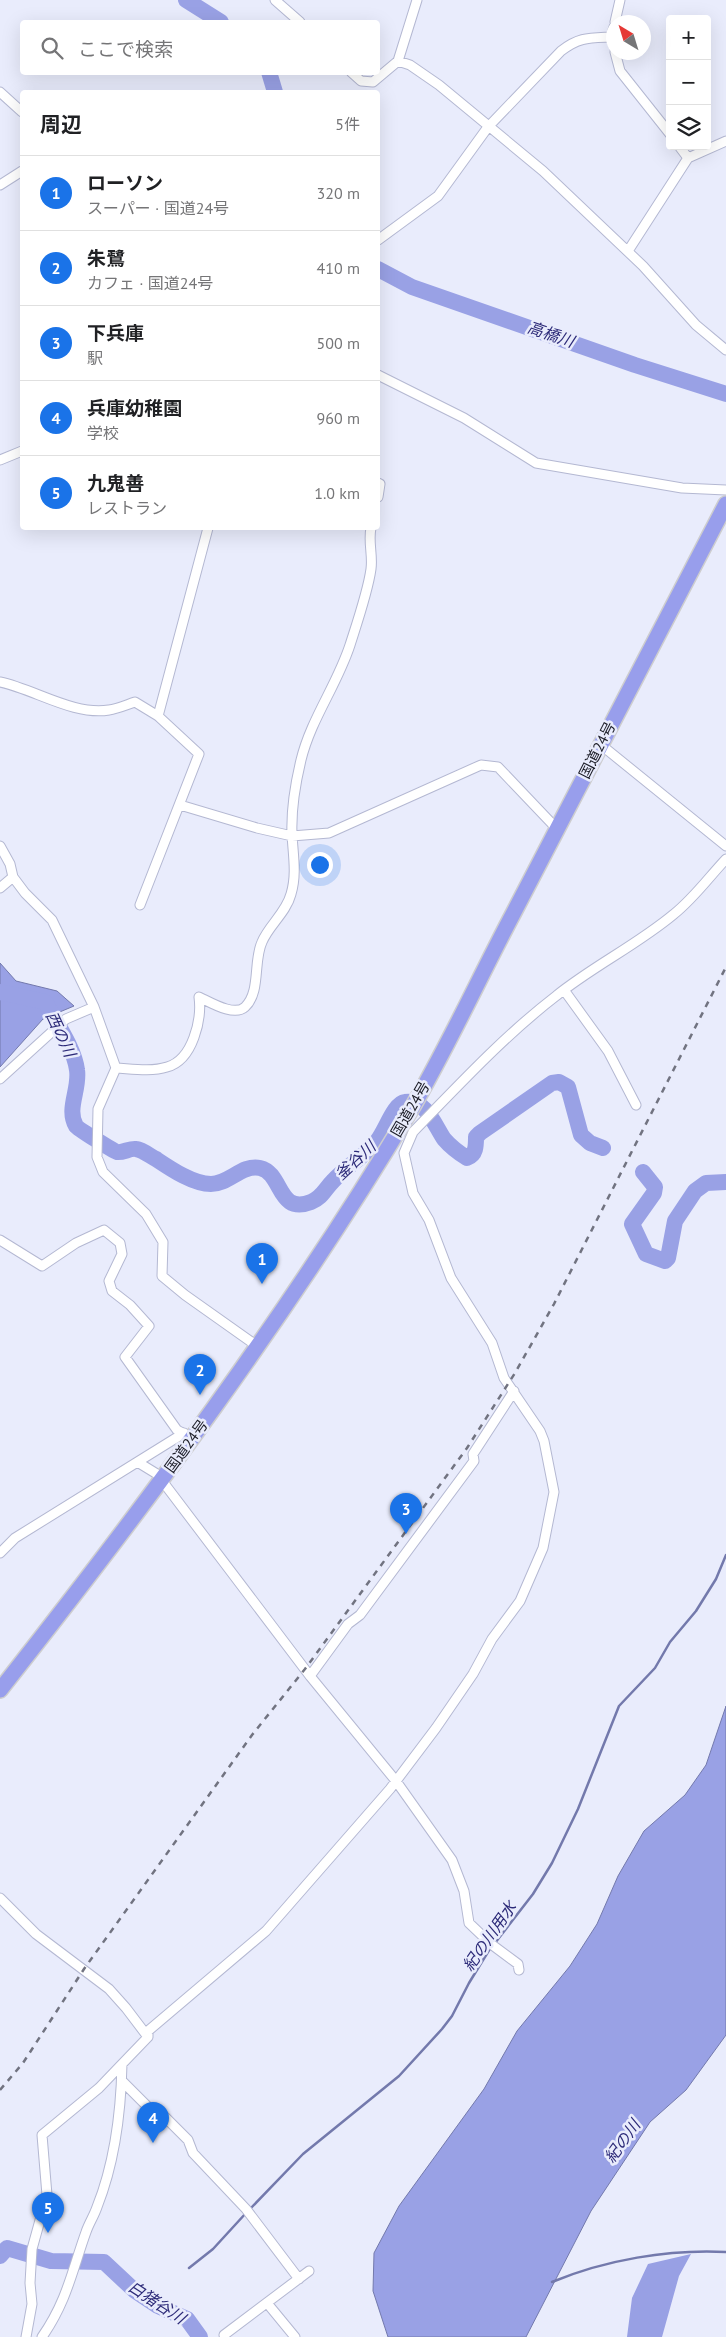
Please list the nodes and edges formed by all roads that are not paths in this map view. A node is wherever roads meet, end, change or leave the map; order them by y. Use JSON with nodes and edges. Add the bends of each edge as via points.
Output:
{"nodes":[{"id":1,"x":275,"y":0,"type":"edge"},
{"id":2,"x":417,"y":0,"type":"edge"},
{"id":3,"x":620,"y":0,"type":"edge"},
{"id":4,"x":616,"y":15,"type":"edge"},
{"id":5,"x":298,"y":20,"type":"edge"},
{"id":6,"x":606,"y":40,"type":"edge"},
{"id":7,"x":617,"y":60,"type":"edge"},
{"id":8,"x":398,"y":61,"type":"junction"},
{"id":9,"x":355,"y":75,"type":"edge"},
{"id":10,"x":0,"y":92,"type":"edge"},
{"id":11,"x":20,"y":110,"type":"edge"},
{"id":12,"x":488,"y":127,"type":"junction"},
{"id":13,"x":666,"y":129,"type":"edge"},
{"id":14,"x":726,"y":141,"type":"edge"},
{"id":15,"x":682,"y":150,"type":"edge"},
{"id":16,"x":688,"y":158,"type":"junction"},
{"id":17,"x":20,"y":172,"type":"edge"},
{"id":18,"x":0,"y":185,"type":"edge"},
{"id":19,"x":380,"y":239,"type":"edge"},
{"id":20,"x":628,"y":251,"type":"junction"},
{"id":21,"x":726,"y":350,"type":"edge"},
{"id":22,"x":380,"y":376,"type":"edge"},
{"id":23,"x":20,"y":452,"type":"edge"},
{"id":24,"x":0,"y":460,"type":"edge"},
{"id":25,"x":726,"y":490,"type":"edge"},
{"id":26,"x":726,"y":504,"type":"edge"},
{"id":27,"x":207,"y":530,"type":"edge"},
{"id":28,"x":371,"y":530,"type":"edge"},
{"id":29,"x":0,"y":682,"type":"edge"},
{"id":30,"x":158,"y":716,"type":"junction"},
{"id":31,"x":600,"y":744,"type":"junction"},
{"id":32,"x":180,"y":805,"type":"junction"},
{"id":33,"x":557,"y":829,"type":"junction"},
{"id":34,"x":292,"y":836,"type":"junction"},
{"id":35,"x":0,"y":846,"type":"edge"},
{"id":36,"x":726,"y":846,"type":"edge"},
{"id":37,"x":726,"y":859,"type":"edge"},
{"id":38,"x":13,"y":877,"type":"junction"},
{"id":39,"x":0,"y":888,"type":"edge"},
{"id":40,"x":140,"y":905,"type":"dead end"},
{"id":41,"x":564,"y":990,"type":"junction"},
{"id":42,"x":94,"y":1008,"type":"junction"},
{"id":43,"x":116,"y":1068,"type":"junction"},
{"id":44,"x":0,"y":1078,"type":"edge"},
{"id":45,"x":636,"y":1105,"type":"dead end"},
{"id":46,"x":0,"y":1240,"type":"edge"},
{"id":47,"x":257,"y":1346,"type":"junction"},
{"id":48,"x":514,"y":1391,"type":"junction"},
{"id":49,"x":188,"y":1436,"type":"junction"},
{"id":50,"x":139,"y":1463,"type":"junction"},
{"id":51,"x":160,"y":1480,"type":"junction"},
{"id":52,"x":2,"y":1548,"type":"edge"},
{"id":53,"x":310,"y":1676,"type":"junction"},
{"id":54,"x":0,"y":1690,"type":"edge"},
{"id":55,"x":396,"y":1780,"type":"junction"},
{"id":56,"x":0,"y":1898,"type":"edge"},
{"id":57,"x":520,"y":1970,"type":"dead end"},
{"id":58,"x":148,"y":2037,"type":"junction"},
{"id":59,"x":122,"y":2064,"type":"junction"},
{"id":60,"x":122,"y":2081,"type":"junction"},
{"id":61,"x":309,"y":2271,"type":"dead end"},
{"id":62,"x":299,"y":2279,"type":"junction"},
{"id":63,"x":267,"y":2303,"type":"junction"},
{"id":64,"x":224,"y":2335,"type":"dead end"},
{"id":65,"x":26,"y":2337,"type":"edge"},
{"id":66,"x":42,"y":2337,"type":"edge"},
{"id":67,"x":295,"y":2337,"type":"edge"}],
"edges":[{"from":1,"to":5,"type":"street"},
{"from":2,"to":8,"type":"street"},
{"from":3,"to":4,"type":"street"},
{"from":6,"to":12,"type":"street","via":[[584,38],[574,42]]},
{"from":7,"to":13,"type":"street","via":[[620,71]]},
{"from":8,"to":9,"type":"street","via":[[373,82],[361,81]]},
{"from":8,"to":12,"type":"street","via":[[410,65],[439,86]]},
{"from":10,"to":11,"type":"street"},
{"from":12,"to":19,"type":"street","via":[[438,196]]},
{"from":12,"to":20,"type":"street","via":[[543,171]]},
{"from":14,"to":16,"type":"street"},
{"from":15,"to":16,"type":"street"},
{"from":16,"to":20,"type":"street"},
{"from":17,"to":18,"type":"street"},
{"from":20,"to":21,"type":"street","via":[[696,325]]},
{"from":22,"to":25,"type":"street","via":[[464,418],[536,463],[682,488]]},
{"from":23,"to":24,"type":"street"},
{"from":26,"to":31,"type":"highway","name":"国道24号"},
{"from":27,"to":30,"type":"street"},
{"from":28,"to":34,"type":"street","via":[[371,568],[350,646],[302,756],[295,784]]},
{"from":29,"to":30,"type":"street","via":[[83,710],[108,710],[135,702]]},
{"from":30,"to":32,"type":"street","via":[[200,754]]},
{"from":31,"to":33,"type":"highway","name":"国道24号"},
{"from":31,"to":36,"type":"street"},
{"from":32,"to":34,"type":"street"},
{"from":32,"to":40,"type":"street"},
{"from":33,"to":34,"type":"street","via":[[498,767],[481,765],[329,833]]},
{"from":33,"to":47,"type":"highway","name":"国道24号","via":[[413,1105],[320,1257]]},
{"from":34,"to":43,"type":"street","via":[[295,875],[291,896],[261,944],[253,992],[247,1006],[231,1010],[199,997],[196,1032],[186,1053],[169,1067],[151,1070]]},
{"from":35,"to":38,"type":"street"},
{"from":37,"to":41,"type":"street","via":[[674,914]]},
{"from":38,"to":39,"type":"street"},
{"from":38,"to":42,"type":"street","via":[[24,893],[52,920]]},
{"from":41,"to":45,"type":"street","via":[[608,1051]]},
{"from":41,"to":48,"type":"street","via":[[527,1019],[413,1132],[404,1152],[414,1193],[429,1220],[451,1278],[492,1343],[504,1378]]},
{"from":42,"to":43,"type":"street"},
{"from":42,"to":44,"type":"street","via":[[66,1019]]},
{"from":43,"to":47,"type":"street","via":[[98,1109],[96,1157],[103,1172],[146,1214],[163,1242],[162,1276]]},
{"from":46,"to":49,"type":"street","via":[[42,1266],[76,1243],[104,1230],[120,1243],[122,1254],[110,1281],[112,1291],[149,1326],[125,1357],[177,1430]]},
{"from":47,"to":49,"type":"highway","name":"国道24号"},
{"from":48,"to":53,"type":"street","via":[[473,1454],[474,1461],[360,1615],[348,1624]]},
{"from":48,"to":55,"type":"street","via":[[540,1431],[551,1469],[554,1492],[543,1548],[520,1601],[492,1639],[447,1712]]},
{"from":49,"to":50,"type":"street"},
{"from":49,"to":51,"type":"highway","name":"国道24号"},
{"from":50,"to":51,"type":"street","via":[[157,1474]]},
{"from":50,"to":52,"type":"street"},
{"from":51,"to":53,"type":"street"},
{"from":51,"to":54,"type":"highway","name":"国道24号"},
{"from":53,"to":55,"type":"street"},
{"from":55,"to":57,"type":"street","via":[[452,1860],[464,1891],[469,1923],[518,1964]]},
{"from":55,"to":58,"type":"street","via":[[266,1931],[148,2031]]},
{"from":56,"to":58,"type":"street","via":[[36,1934],[109,1989]]},
{"from":58,"to":59,"type":"street"},
{"from":59,"to":60,"type":"street"},
{"from":59,"to":65,"type":"street","via":[[99,2088],[42,2135],[47,2195],[31,2256],[32,2304]]},
{"from":60,"to":62,"type":"street","via":[[188,2140],[194,2153],[248,2212]]},
{"from":60,"to":66,"type":"street","via":[[118,2124],[105,2183],[63,2302]]},
{"from":61,"to":62,"type":"street"},
{"from":62,"to":63,"type":"street"},
{"from":63,"to":64,"type":"street"},
{"from":63,"to":67,"type":"street"}]}
